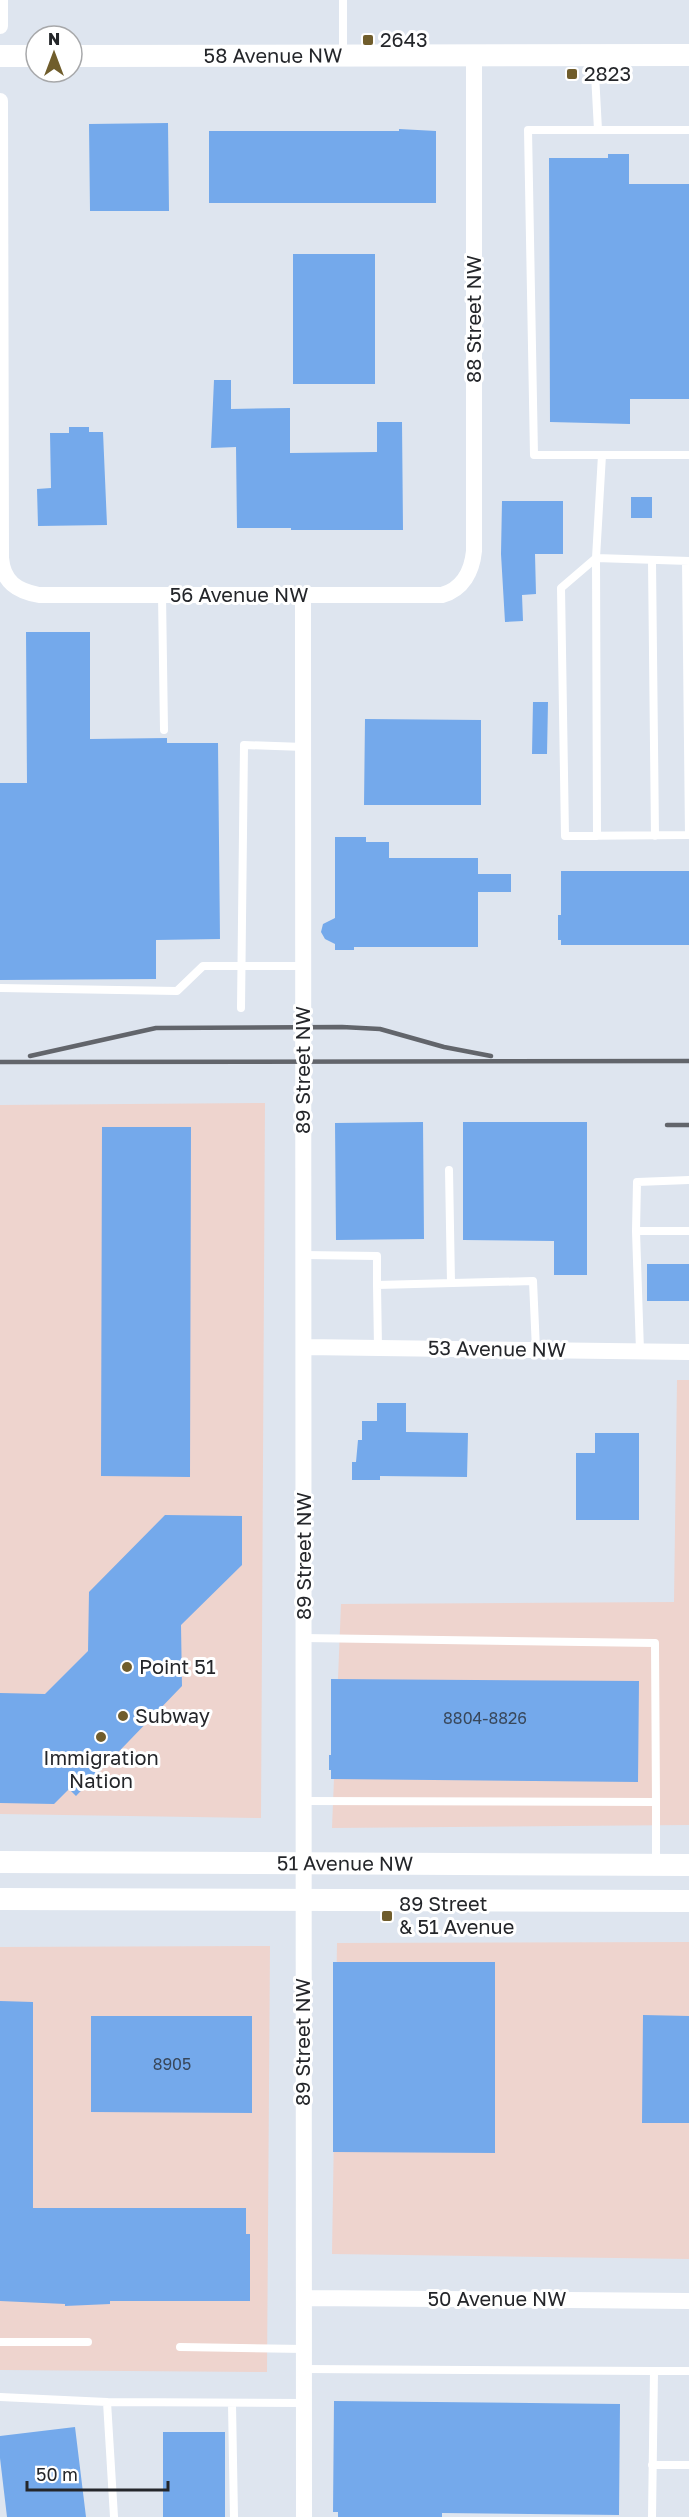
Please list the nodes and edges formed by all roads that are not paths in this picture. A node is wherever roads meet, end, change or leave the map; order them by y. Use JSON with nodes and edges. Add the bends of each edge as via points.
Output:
{"nodes":[{"id":1,"x":0,"y":0,"type":"edge"},
{"id":2,"x":343,"y":0,"type":"edge"},
{"id":3,"x":0,"y":26,"type":"edge"},
{"id":4,"x":474,"y":55,"type":"junction"},
{"id":5,"x":594,"y":55,"type":"junction"},
{"id":6,"x":689,"y":55,"type":"edge"},
{"id":7,"x":0,"y":56,"type":"edge"},
{"id":8,"x":24,"y":56,"type":"edge"},
{"id":9,"x":84,"y":56,"type":"edge"},
{"id":10,"x":343,"y":56,"type":"junction"},
{"id":11,"x":0,"y":101,"type":"edge"},
{"id":12,"x":598,"y":130,"type":"junction"},
{"id":13,"x":689,"y":130,"type":"edge"},
{"id":14,"x":0,"y":315,"type":"edge"},
{"id":15,"x":0,"y":386,"type":"edge"},
{"id":16,"x":689,"y":454,"type":"edge"},
{"id":17,"x":602,"y":455,"type":"junction"},
{"id":18,"x":596,"y":558,"type":"junction"},
{"id":19,"x":652,"y":561,"type":"junction"},
{"id":20,"x":688,"y":561,"type":"edge"},
{"id":21,"x":464,"y":580,"type":"joint"},
{"id":22,"x":303,"y":595,"type":"junction"},
{"id":23,"x":162,"y":596,"type":"junction"},
{"id":24,"x":164,"y":730,"type":"dead end"},
{"id":25,"x":304,"y":747,"type":"junction"},
{"id":26,"x":597,"y":836,"type":"junction"},
{"id":27,"x":655,"y":836,"type":"junction"},
{"id":28,"x":305,"y":966,"type":"junction"},
{"id":29,"x":240,"y":967,"type":"junction"},
{"id":30,"x":0,"y":988,"type":"edge"},
{"id":31,"x":241,"y":1008,"type":"dead end"},
{"id":32,"x":449,"y":1170,"type":"dead end"},
{"id":33,"x":689,"y":1180,"type":"edge"},
{"id":34,"x":636,"y":1231,"type":"junction"},
{"id":35,"x":689,"y":1231,"type":"edge"},
{"id":36,"x":304,"y":1255,"type":"junction"},
{"id":37,"x":451,"y":1283,"type":"junction"},
{"id":38,"x":377,"y":1285,"type":"junction"},
{"id":39,"x":305,"y":1347,"type":"junction"},
{"id":40,"x":378,"y":1348,"type":"junction"},
{"id":41,"x":536,"y":1350,"type":"junction"},
{"id":42,"x":640,"y":1351,"type":"junction"},
{"id":43,"x":689,"y":1352,"type":"edge"},
{"id":44,"x":304,"y":1638,"type":"junction"},
{"id":45,"x":303,"y":1801,"type":"junction"},
{"id":46,"x":657,"y":1802,"type":"junction"},
{"id":47,"x":0,"y":1862,"type":"edge"},
{"id":48,"x":302,"y":1863,"type":"junction"},
{"id":49,"x":656,"y":1865,"type":"junction"},
{"id":50,"x":689,"y":1865,"type":"edge"},
{"id":51,"x":0,"y":1899,"type":"edge"},
{"id":52,"x":302,"y":1900,"type":"junction"},
{"id":53,"x":689,"y":1901,"type":"edge"},
{"id":54,"x":305,"y":2298,"type":"junction"},
{"id":55,"x":689,"y":2301,"type":"edge"},
{"id":56,"x":0,"y":2342,"type":"edge"},
{"id":57,"x":88,"y":2342,"type":"dead end"},
{"id":58,"x":180,"y":2347,"type":"dead end"},
{"id":59,"x":305,"y":2349,"type":"junction"},
{"id":60,"x":305,"y":2369,"type":"junction"},
{"id":61,"x":654,"y":2371,"type":"junction"},
{"id":62,"x":689,"y":2371,"type":"edge"},
{"id":63,"x":0,"y":2397,"type":"edge"},
{"id":64,"x":106,"y":2402,"type":"junction"},
{"id":65,"x":304,"y":2403,"type":"junction"},
{"id":66,"x":232,"y":2404,"type":"junction"},
{"id":67,"x":652,"y":2465,"type":"junction"},
{"id":68,"x":689,"y":2465,"type":"edge"},
{"id":69,"x":114,"y":2517,"type":"edge"},
{"id":70,"x":234,"y":2517,"type":"edge"},
{"id":71,"x":304,"y":2517,"type":"edge"},
{"id":72,"x":652,"y":2517,"type":"edge"}],
"edges":[{"from":1,"to":3,"type":"street"},
{"from":2,"to":10,"type":"lane"},
{"from":4,"to":5,"type":"main road","name":"58 Avenue NW"},
{"from":4,"to":10,"type":"main road","name":"58 Avenue NW"},
{"from":4,"to":21,"type":"street","name":"88 Street NW","via":[[474,550]]},
{"from":5,"to":6,"type":"main road","name":"58 Avenue NW"},
{"from":5,"to":12,"type":"lane"},
{"from":7,"to":8,"type":"main road"},
{"from":9,"to":10,"type":"main road","name":"58 Avenue NW"},
{"from":11,"to":14,"type":"street"},
{"from":12,"to":13,"type":"lane"},
{"from":12,"to":17,"type":"lane","via":[[528,130],[534,455]]},
{"from":14,"to":15,"type":"street"},
{"from":15,"to":23,"type":"street","name":"56 Avenue NW","via":[[1,558],[5,576],[18,590],[39,595]]},
{"from":16,"to":17,"type":"lane"},
{"from":17,"to":18,"type":"lane"},
{"from":18,"to":19,"type":"lane"},
{"from":18,"to":26,"type":"lane"},
{"from":18,"to":26,"type":"lane","via":[[561,588],[565,836]]},
{"from":19,"to":20,"type":"lane"},
{"from":19,"to":27,"type":"lane"},
{"from":20,"to":27,"type":"lane","via":[[689,835]]},
{"from":21,"to":22,"type":"street","name":"56 Avenue NW","via":[[442,595]]},
{"from":22,"to":23,"type":"street","name":"56 Avenue NW"},
{"from":22,"to":25,"type":"street","name":"89 Street NW"},
{"from":23,"to":24,"type":"lane"},
{"from":25,"to":28,"type":"street","name":"89 Street NW"},
{"from":25,"to":29,"type":"lane","via":[[244,745]]},
{"from":26,"to":27,"type":"lane"},
{"from":28,"to":29,"type":"lane"},
{"from":28,"to":36,"type":"street","name":"89 Street NW"},
{"from":29,"to":30,"type":"lane","via":[[203,966],[177,991]]},
{"from":29,"to":31,"type":"lane"},
{"from":32,"to":37,"type":"lane"},
{"from":33,"to":34,"type":"lane","via":[[637,1182]]},
{"from":34,"to":35,"type":"lane"},
{"from":34,"to":42,"type":"lane"},
{"from":36,"to":38,"type":"lane","via":[[376,1256]]},
{"from":36,"to":39,"type":"street","name":"89 Street NW"},
{"from":37,"to":38,"type":"lane"},
{"from":37,"to":41,"type":"lane","via":[[533,1281]]},
{"from":38,"to":40,"type":"lane"},
{"from":39,"to":40,"type":"street","name":"53 Avenue NW"},
{"from":39,"to":44,"type":"street","name":"89 Street NW"},
{"from":40,"to":41,"type":"street","name":"53 Avenue NW"},
{"from":41,"to":42,"type":"street","name":"53 Avenue NW"},
{"from":42,"to":43,"type":"street","name":"53 Avenue NW"},
{"from":44,"to":45,"type":"street","name":"89 Street NW"},
{"from":44,"to":46,"type":"lane","via":[[655,1643]]},
{"from":45,"to":46,"type":"lane"},
{"from":45,"to":48,"type":"street","name":"89 Street NW"},
{"from":46,"to":49,"type":"lane"},
{"from":47,"to":48,"type":"main road","name":"51 Avenue NW"},
{"from":48,"to":49,"type":"main road","name":"51 Avenue NW"},
{"from":48,"to":52,"type":"street","name":"89 Street NW"},
{"from":49,"to":50,"type":"main road","name":"51 Avenue NW"},
{"from":51,"to":52,"type":"main road","name":"51 Avenue NW"},
{"from":52,"to":53,"type":"main road","name":"51 Avenue NW"},
{"from":52,"to":54,"type":"street","name":"89 Street NW"},
{"from":54,"to":55,"type":"street","name":"50 Avenue NW"},
{"from":54,"to":59,"type":"street","name":"89 Street NW"},
{"from":56,"to":57,"type":"lane"},
{"from":58,"to":59,"type":"lane"},
{"from":59,"to":60,"type":"street","name":"89 Street NW"},
{"from":60,"to":61,"type":"lane"},
{"from":60,"to":65,"type":"street","name":"89 Street NW"},
{"from":61,"to":62,"type":"lane"},
{"from":61,"to":67,"type":"lane"},
{"from":63,"to":64,"type":"lane"},
{"from":64,"to":66,"type":"lane"},
{"from":64,"to":69,"type":"lane"},
{"from":65,"to":66,"type":"lane"},
{"from":65,"to":71,"type":"street","name":"89 Street NW"},
{"from":66,"to":70,"type":"lane"},
{"from":67,"to":68,"type":"lane"},
{"from":67,"to":72,"type":"lane"}]}
